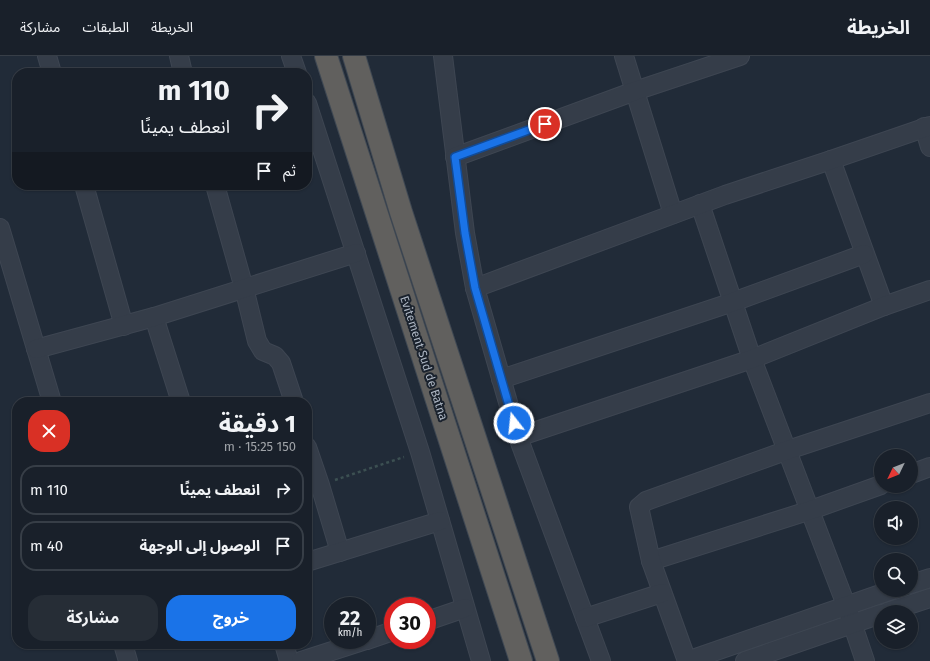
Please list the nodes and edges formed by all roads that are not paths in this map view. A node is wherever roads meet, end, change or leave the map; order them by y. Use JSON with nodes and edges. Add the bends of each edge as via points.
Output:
{"nodes":[{"id":1,"x":47,"y":56,"type":"edge"},
{"id":2,"x":179,"y":56,"type":"edge"},
{"id":3,"x":291,"y":56,"type":"edge"},
{"id":4,"x":326,"y":56,"type":"edge"},
{"id":5,"x":354,"y":56,"type":"edge"},
{"id":6,"x":443,"y":56,"type":"edge"},
{"id":7,"x":624,"y":56,"type":"edge"},
{"id":8,"x":740,"y":56,"type":"edge"},
{"id":9,"x":51,"y":68,"type":"edge"},
{"id":10,"x":183,"y":68,"type":"edge"},
{"id":11,"x":295,"y":68,"type":"edge"},
{"id":12,"x":635,"y":90,"type":"junction"},
{"id":13,"x":312,"y":118,"type":"edge"},
{"id":14,"x":927,"y":127,"type":"edge"},
{"id":15,"x":930,"y":147,"type":"edge"},
{"id":16,"x":455,"y":157,"type":"junction"},
{"id":17,"x":831,"y":160,"type":"junction"},
{"id":18,"x":85,"y":190,"type":"edge"},
{"id":19,"x":216,"y":190,"type":"edge"},
{"id":20,"x":700,"y":204,"type":"junction"},
{"id":21,"x":673,"y":214,"type":"junction"},
{"id":22,"x":0,"y":228,"type":"edge"},
{"id":23,"x":356,"y":253,"type":"junction"},
{"id":24,"x":864,"y":254,"type":"junction"},
{"id":25,"x":244,"y":288,"type":"junction"},
{"id":26,"x":475,"y":288,"type":"junction"},
{"id":27,"x":930,"y":290,"type":"edge"},
{"id":28,"x":734,"y":302,"type":"junction"},
{"id":29,"x":884,"y":306,"type":"junction"},
{"id":30,"x":154,"y":317,"type":"junction"},
{"id":31,"x":124,"y":326,"type":"junction"},
{"id":32,"x":36,"y":350,"type":"junction"},
{"id":33,"x":752,"y":359,"type":"junction"},
{"id":34,"x":501,"y":379,"type":"junction"},
{"id":35,"x":50,"y":397,"type":"edge"},
{"id":36,"x":179,"y":397,"type":"edge"},
{"id":37,"x":292,"y":397,"type":"edge"},
{"id":38,"x":929,"y":405,"type":"edge"},
{"id":39,"x":518,"y":437,"type":"junction"},
{"id":40,"x":788,"y":450,"type":"junction"},
{"id":41,"x":930,"y":467,"type":"edge"},
{"id":42,"x":312,"y":469,"type":"edge"},
{"id":43,"x":918,"y":471,"type":"edge"},
{"id":44,"x":874,"y":488,"type":"edge"},
{"id":45,"x":811,"y":510,"type":"junction"},
{"id":46,"x":440,"y":521,"type":"junction"},
{"id":47,"x":340,"y":552,"type":"junction"},
{"id":48,"x":312,"y":560,"type":"edge"},
{"id":49,"x":651,"y":561,"type":"junction"},
{"id":50,"x":930,"y":578,"type":"edge"},
{"id":51,"x":918,"y":582,"type":"edge"},
{"id":52,"x":662,"y":593,"type":"junction"},
{"id":53,"x":874,"y":596,"type":"edge"},
{"id":54,"x":930,"y":598,"type":"edge"},
{"id":55,"x":846,"y":605,"type":"junction"},
{"id":56,"x":908,"y":605,"type":"edge"},
{"id":57,"x":465,"y":608,"type":"junction"},
{"id":58,"x":874,"y":616,"type":"edge"},
{"id":59,"x":436,"y":617,"type":"edge"},
{"id":60,"x":585,"y":618,"type":"junction"},
{"id":61,"x":853,"y":623,"type":"junction"},
{"id":62,"x":124,"y":649,"type":"edge"},
{"id":63,"x":285,"y":649,"type":"edge"},
{"id":64,"x":339,"y":649,"type":"edge"},
{"id":65,"x":128,"y":661,"type":"edge"},
{"id":66,"x":289,"y":661,"type":"edge"},
{"id":67,"x":301,"y":661,"type":"edge"},
{"id":68,"x":481,"y":661,"type":"edge"},
{"id":69,"x":521,"y":661,"type":"edge"},
{"id":70,"x":548,"y":661,"type":"edge"},
{"id":71,"x":601,"y":661,"type":"edge"},
{"id":72,"x":687,"y":661,"type":"edge"},
{"id":73,"x":745,"y":661,"type":"edge"},
{"id":74,"x":865,"y":661,"type":"edge"}],
"edges":[{"from":1,"to":9,"type":"street"},
{"from":2,"to":10,"type":"street"},
{"from":3,"to":11,"type":"street"},
{"from":4,"to":69,"type":"highway","name":"Evitement Sud de Batna"},
{"from":5,"to":70,"type":"highway","name":"Evitement Sud de Batna","via":[[401,212]]},
{"from":6,"to":16,"type":"street"},
{"from":7,"to":12,"type":"street"},
{"from":8,"to":12,"type":"street"},
{"from":12,"to":16,"type":"street"},
{"from":12,"to":21,"type":"street"},
{"from":13,"to":23,"type":"street"},
{"from":14,"to":15,"type":"street"},
{"from":14,"to":17,"type":"street"},
{"from":16,"to":26,"type":"street"},
{"from":17,"to":20,"type":"street"},
{"from":17,"to":24,"type":"street"},
{"from":18,"to":31,"type":"street"},
{"from":19,"to":25,"type":"street"},
{"from":20,"to":21,"type":"street"},
{"from":20,"to":28,"type":"street"},
{"from":21,"to":26,"type":"street"},
{"from":22,"to":32,"type":"street"},
{"from":23,"to":25,"type":"street"},
{"from":23,"to":46,"type":"street"},
{"from":24,"to":28,"type":"street"},
{"from":24,"to":29,"type":"street"},
{"from":25,"to":30,"type":"street"},
{"from":25,"to":37,"type":"street","via":[[257,342],[263,351],[275,356],[281,363]]},
{"from":26,"to":34,"type":"street"},
{"from":27,"to":29,"type":"street"},
{"from":28,"to":33,"type":"street"},
{"from":28,"to":34,"type":"street"},
{"from":29,"to":33,"type":"street"},
{"from":30,"to":31,"type":"street"},
{"from":30,"to":36,"type":"street"},
{"from":31,"to":32,"type":"street"},
{"from":32,"to":35,"type":"street"},
{"from":33,"to":39,"type":"street"},
{"from":33,"to":40,"type":"street"},
{"from":34,"to":39,"type":"street"},
{"from":38,"to":40,"type":"street"},
{"from":39,"to":60,"type":"street"},
{"from":40,"to":45,"type":"street"},
{"from":40,"to":49,"type":"street","via":[[642,503],[640,507]]},
{"from":41,"to":43,"type":"street"},
{"from":42,"to":47,"type":"street","via":[[320,485]]},
{"from":44,"to":45,"type":"street"},
{"from":45,"to":49,"type":"street"},
{"from":45,"to":55,"type":"street"},
{"from":46,"to":47,"type":"street"},
{"from":46,"to":57,"type":"street"},
{"from":47,"to":48,"type":"street"},
{"from":49,"to":52,"type":"street"},
{"from":50,"to":51,"type":"street"},
{"from":52,"to":60,"type":"street"},
{"from":52,"to":72,"type":"street"},
{"from":53,"to":55,"type":"street"},
{"from":54,"to":56,"type":"street"},
{"from":55,"to":61,"type":"street"},
{"from":55,"to":72,"type":"street"},
{"from":57,"to":59,"type":"street"},
{"from":57,"to":68,"type":"street"},
{"from":58,"to":61,"type":"street"},
{"from":60,"to":71,"type":"street"},
{"from":61,"to":73,"type":"street"},
{"from":61,"to":74,"type":"street"},
{"from":62,"to":65,"type":"street"},
{"from":63,"to":66,"type":"street"},
{"from":64,"to":67,"type":"street"}]}
